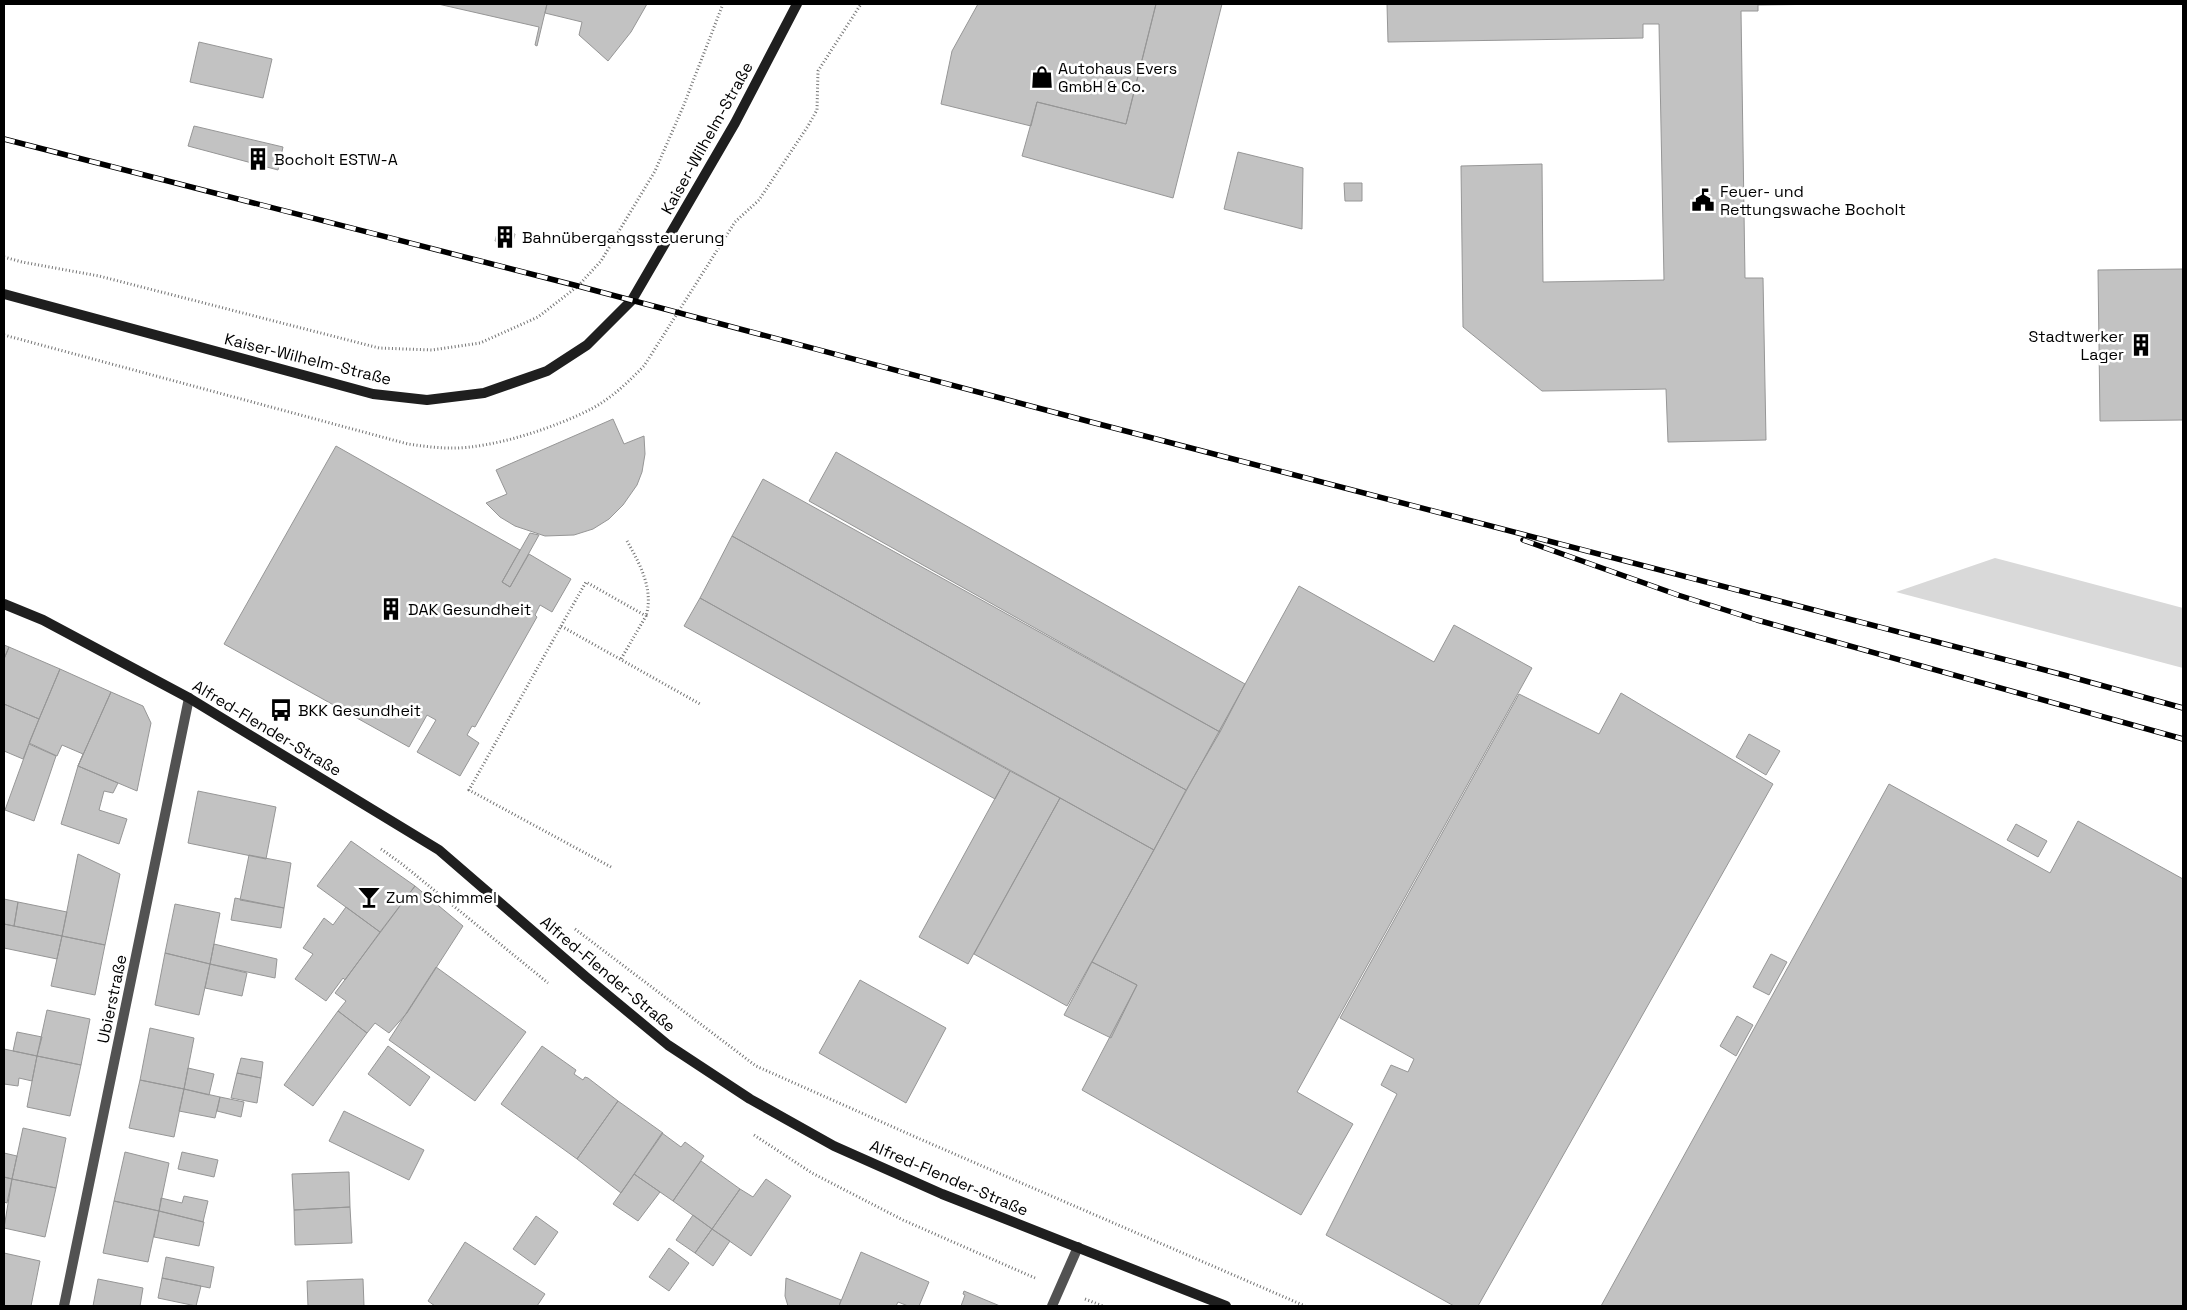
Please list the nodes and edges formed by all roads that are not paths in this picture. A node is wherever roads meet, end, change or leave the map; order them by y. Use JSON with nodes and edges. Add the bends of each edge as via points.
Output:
{"nodes":[{"id":1,"x":797,"y":4,"type":"edge"},
{"id":2,"x":4,"y":294,"type":"edge"},
{"id":3,"x":4,"y":604,"type":"edge"},
{"id":4,"x":189,"y":698,"type":"junction"},
{"id":5,"x":1078,"y":1247,"type":"junction"},
{"id":6,"x":64,"y":1306,"type":"edge"},
{"id":7,"x":1052,"y":1306,"type":"edge"},
{"id":8,"x":1226,"y":1306,"type":"edge"}],
"edges":[{"from":1,"to":2,"type":"street","name":"Kaiser-Wilhelm-Straße","via":[[735,123],[632,300],[587,346],[547,371],[484,393],[426,400],[373,394]]},
{"from":3,"to":4,"type":"street","name":"Alfred-Flender-Straße","via":[[43,620]]},
{"from":4,"to":5,"type":"street","name":"Alfred-Flender-Straße","via":[[439,850],[668,1045],[750,1098],[834,1146],[942,1194]]},
{"from":4,"to":6,"type":"street","name":"Ubierstraße"},
{"from":5,"to":7,"type":"street"},
{"from":5,"to":8,"type":"street","name":"Alfred-Flender-Straße"}]}
